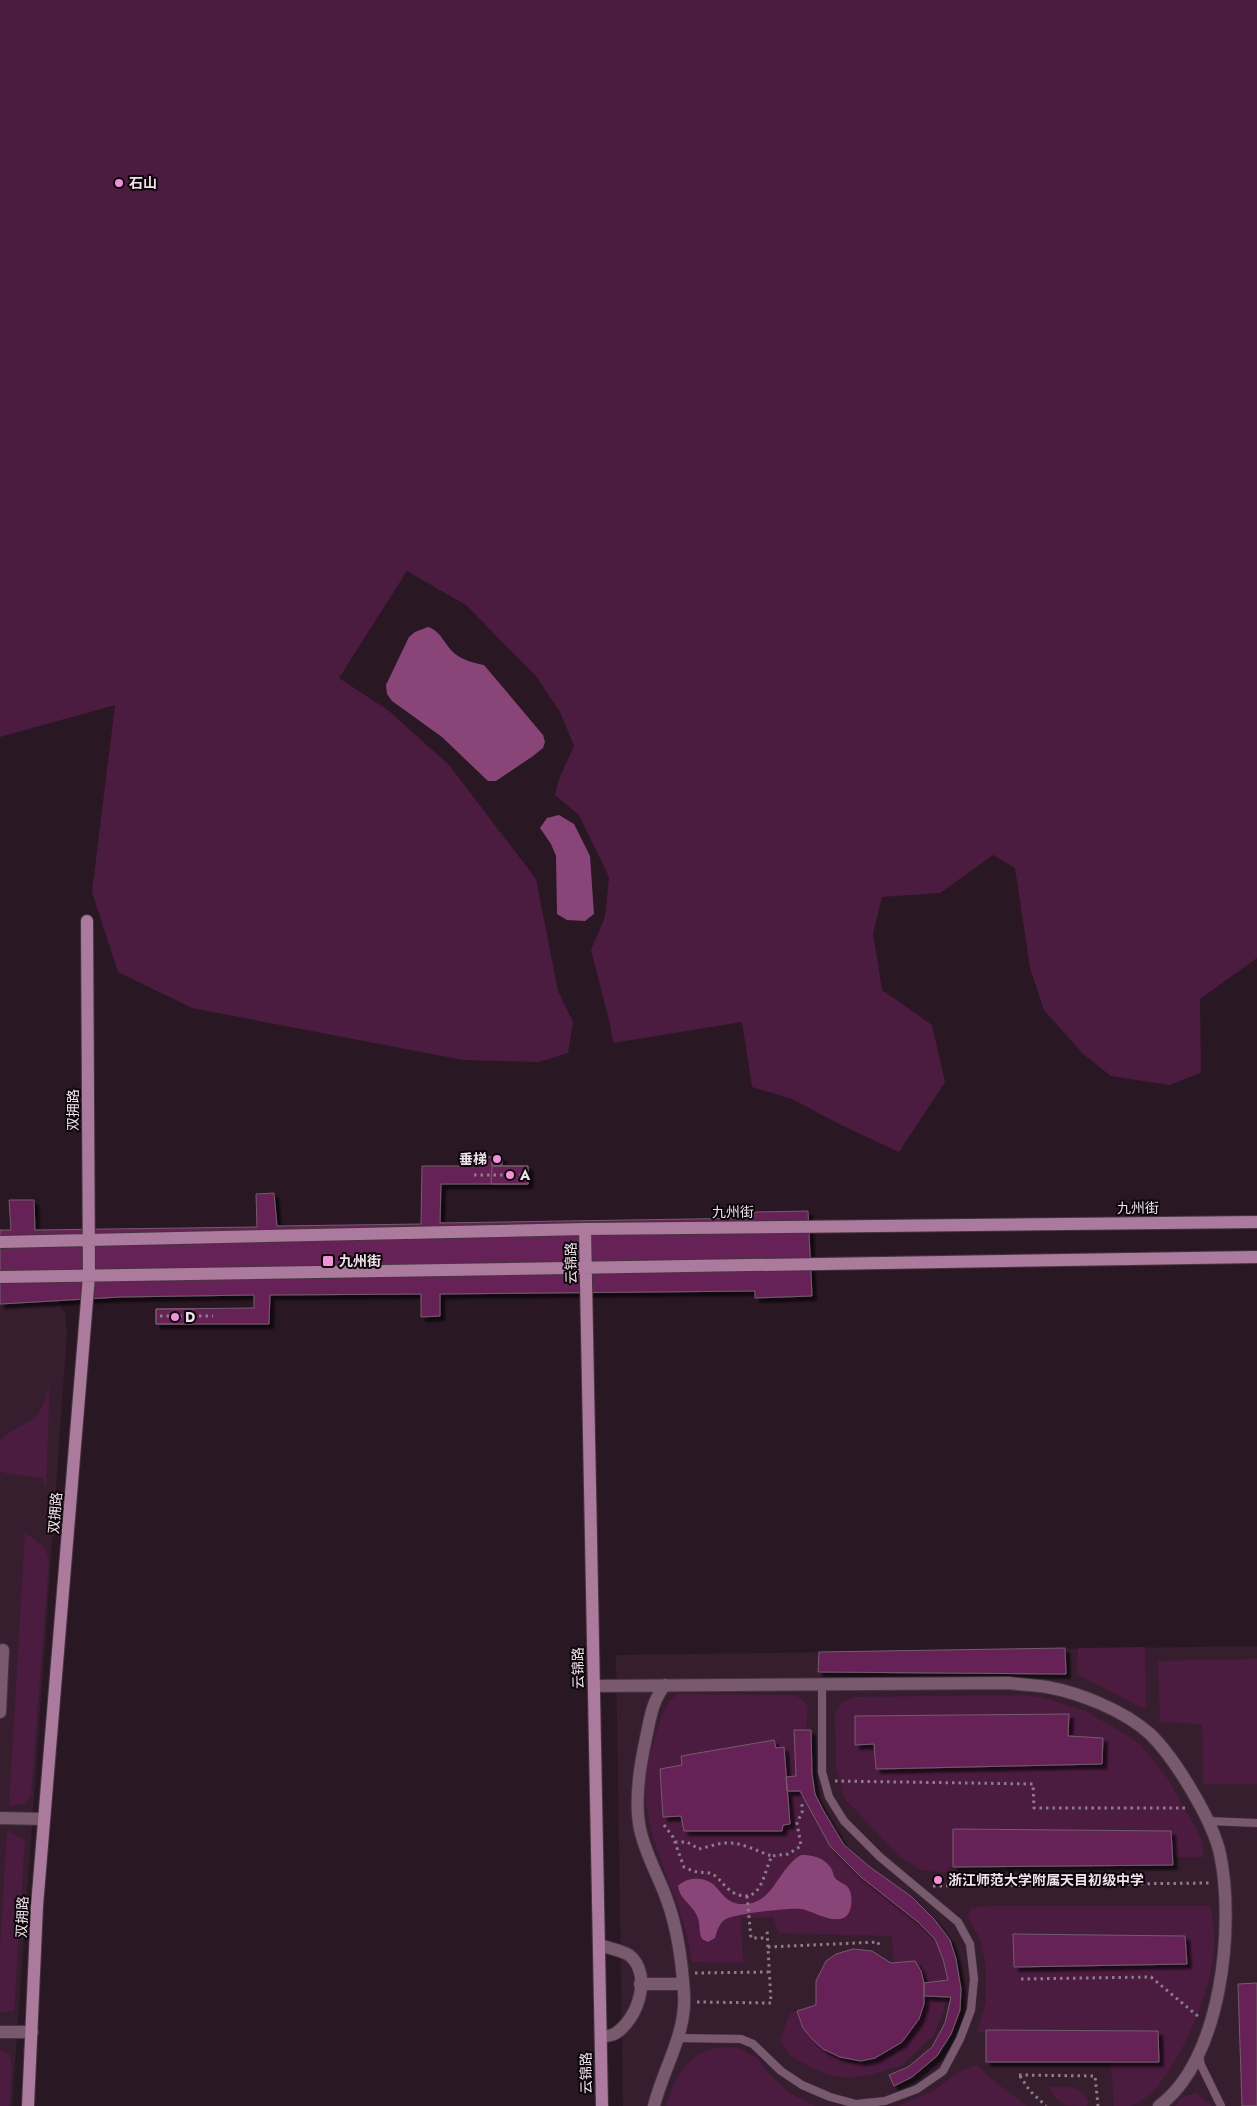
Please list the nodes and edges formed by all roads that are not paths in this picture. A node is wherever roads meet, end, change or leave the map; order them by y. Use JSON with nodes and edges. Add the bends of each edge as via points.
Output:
{"nodes":[{"id":1,"x":87,"y":921,"type":"dead end"},
{"id":2,"x":1257,"y":1222,"type":"edge"},
{"id":3,"x":585,"y":1229,"type":"junction"},
{"id":4,"x":88,"y":1240,"type":"junction"},
{"id":5,"x":0,"y":1242,"type":"edge"},
{"id":6,"x":1257,"y":1257,"type":"edge"},
{"id":7,"x":586,"y":1268,"type":"junction"},
{"id":8,"x":89,"y":1276,"type":"junction"},
{"id":9,"x":0,"y":1277,"type":"edge"},
{"id":10,"x":4,"y":1650,"type":"dead end"},
{"id":11,"x":665,"y":1685,"type":"junction"},
{"id":12,"x":822,"y":1685,"type":"junction"},
{"id":13,"x":594,"y":1686,"type":"junction"},
{"id":14,"x":639,"y":1686,"type":"junction"},
{"id":15,"x":0,"y":1712,"type":"edge"},
{"id":16,"x":651,"y":1714,"type":"junction"},
{"id":17,"x":0,"y":1818,"type":"edge"},
{"id":18,"x":44,"y":1819,"type":"junction"},
{"id":19,"x":1207,"y":1822,"type":"junction"},
{"id":20,"x":1257,"y":1823,"type":"edge"},
{"id":21,"x":599,"y":1945,"type":"junction"},
{"id":22,"x":682,"y":1978,"type":"junction"},
{"id":23,"x":640,"y":1984,"type":"junction"},
{"id":24,"x":0,"y":2032,"type":"edge"},
{"id":25,"x":32,"y":2032,"type":"junction"},
{"id":26,"x":601,"y":2037,"type":"junction"},
{"id":27,"x":677,"y":2038,"type":"junction"},
{"id":28,"x":1198,"y":2053,"type":"junction"},
{"id":29,"x":28,"y":2106,"type":"edge"},
{"id":30,"x":602,"y":2106,"type":"edge"},
{"id":31,"x":654,"y":2106,"type":"edge"},
{"id":32,"x":1159,"y":2106,"type":"edge"},
{"id":33,"x":1221,"y":2106,"type":"edge"}],
"edges":[{"from":1,"to":4,"type":"main road","name":"双拥路"},
{"from":2,"to":3,"type":"main road","name":"九州街"},
{"from":3,"to":4,"type":"main road","name":"九州街"},
{"from":3,"to":7,"type":"main road","name":"云锦路"},
{"from":4,"to":5,"type":"main road","name":"九州街"},
{"from":4,"to":8,"type":"main road","name":"双拥路"},
{"from":6,"to":7,"type":"main road"},
{"from":7,"to":8,"type":"main road"},
{"from":7,"to":13,"type":"main road","name":"云锦路"},
{"from":8,"to":9,"type":"main road"},
{"from":8,"to":18,"type":"main road","name":"双拥路"},
{"from":10,"to":15,"type":"street"},
{"from":11,"to":12,"type":"street"},
{"from":11,"to":14,"type":"street"},
{"from":11,"to":16,"type":"street","via":[[656,1696]]},
{"from":12,"to":19,"type":"street","via":[[1009,1683],[1047,1687],[1080,1696],[1117,1712],[1150,1734],[1177,1767]]},
{"from":12,"to":27,"type":"lane","via":[[822,1772],[829,1797],[844,1821],[880,1857],[958,1922],[970,1944],[974,1978],[971,2010],[960,2039],[943,2071],[917,2090],[885,2101],[856,2104],[802,2085],[752,2044],[741,2039]]},
{"from":13,"to":14,"type":"street"},
{"from":13,"to":21,"type":"main road","name":"云锦路"},
{"from":14,"to":16,"type":"street","via":[[647,1696]]},
{"from":16,"to":22,"type":"street","via":[[640,1764],[639,1827],[651,1866],[668,1902],[677,1937]]},
{"from":17,"to":18,"type":"street"},
{"from":18,"to":25,"type":"main road","name":"双拥路"},
{"from":19,"to":20,"type":"lane"},
{"from":19,"to":28,"type":"street","via":[[1220,1853],[1226,1940],[1220,1986]]},
{"from":21,"to":23,"type":"street","via":[[628,1955],[638,1968]]},
{"from":21,"to":26,"type":"main road","name":"云锦路"},
{"from":22,"to":23,"type":"street"},
{"from":22,"to":27,"type":"street","via":[[684,2002]]},
{"from":23,"to":26,"type":"street","via":[[636,2012],[616,2034]]},
{"from":24,"to":25,"type":"street"},
{"from":25,"to":29,"type":"main road","name":"双拥路"},
{"from":26,"to":30,"type":"main road","name":"云锦路"},
{"from":27,"to":31,"type":"street"},
{"from":28,"to":32,"type":"street","via":[[1187,2076],[1170,2098]]},
{"from":28,"to":33,"type":"lane"}]}
